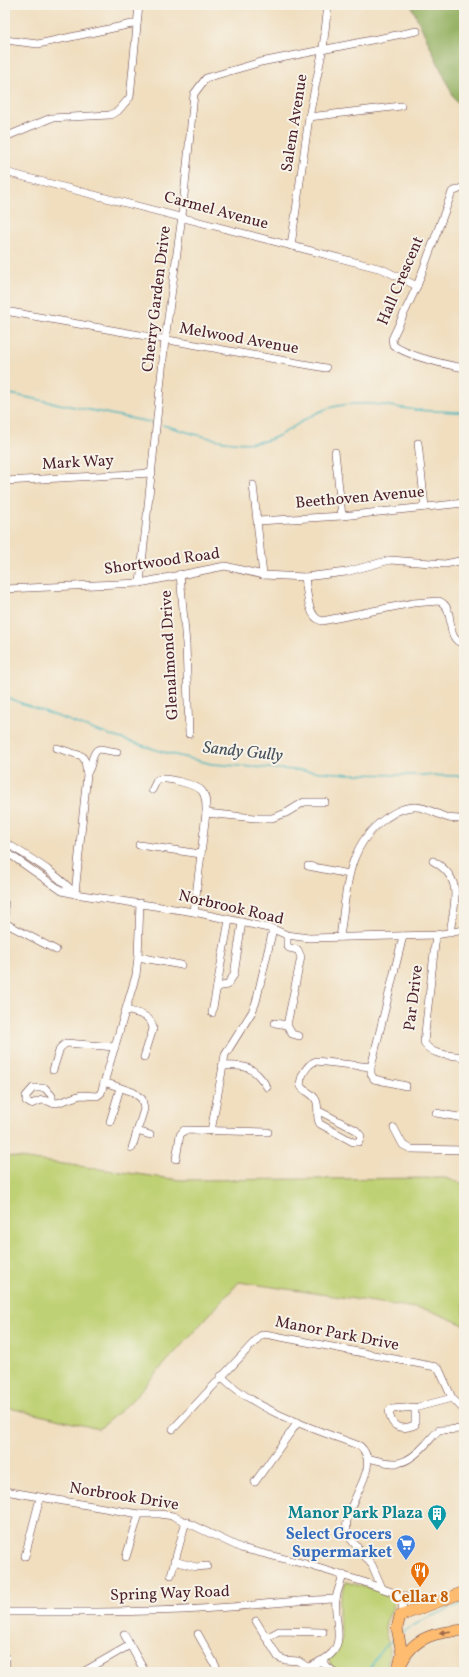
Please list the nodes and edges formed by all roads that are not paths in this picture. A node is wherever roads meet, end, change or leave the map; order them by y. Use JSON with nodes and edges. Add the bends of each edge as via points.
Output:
{"nodes":[{"id":1,"x":139,"y":5,"type":"edge"},
{"id":2,"x":328,"y":5,"type":"edge"},
{"id":3,"x":137,"y":23,"type":"junction"},
{"id":4,"x":417,"y":31,"type":"dead end"},
{"id":5,"x":5,"y":40,"type":"edge"},
{"id":6,"x":323,"y":48,"type":"junction"},
{"id":7,"x":401,"y":106,"type":"dead end"},
{"id":8,"x":309,"y":117,"type":"junction"},
{"id":9,"x":5,"y":137,"type":"edge"},
{"id":10,"x":5,"y":172,"type":"edge"},
{"id":11,"x":464,"y":187,"type":"edge"},
{"id":12,"x":182,"y":216,"type":"junction"},
{"id":13,"x":291,"y":246,"type":"junction"},
{"id":14,"x":417,"y":286,"type":"junction"},
{"id":15,"x":5,"y":311,"type":"edge"},
{"id":16,"x":164,"y":340,"type":"junction"},
{"id":17,"x":326,"y":368,"type":"dead end"},
{"id":18,"x":464,"y":368,"type":"edge"},
{"id":19,"x":418,"y":443,"type":"dead end"},
{"id":20,"x":335,"y":452,"type":"dead end"},
{"id":21,"x":152,"y":473,"type":"junction"},
{"id":22,"x":5,"y":481,"type":"edge"},
{"id":23,"x":252,"y":485,"type":"dead end"},
{"id":24,"x":464,"y":503,"type":"edge"},
{"id":25,"x":425,"y":507,"type":"junction"},
{"id":26,"x":342,"y":516,"type":"junction"},
{"id":27,"x":258,"y":521,"type":"junction"},
{"id":28,"x":464,"y":560,"type":"edge"},
{"id":29,"x":180,"y":574,"type":"junction"},
{"id":30,"x":263,"y":575,"type":"junction"},
{"id":31,"x":306,"y":577,"type":"junction"},
{"id":32,"x":140,"y":583,"type":"junction"},
{"id":33,"x":5,"y":590,"type":"edge"},
{"id":34,"x":464,"y":644,"type":"edge"},
{"id":35,"x":189,"y":734,"type":"dead end"},
{"id":36,"x":57,"y":748,"type":"dead end"},
{"id":37,"x":117,"y":752,"type":"dead end"},
{"id":38,"x":87,"y":774,"type":"junction"},
{"id":39,"x":152,"y":790,"type":"dead end"},
{"id":40,"x":325,"y":802,"type":"dead end"},
{"id":41,"x":206,"y":813,"type":"junction"},
{"id":42,"x":464,"y":819,"type":"edge"},
{"id":43,"x":5,"y":842,"type":"edge"},
{"id":44,"x":139,"y":845,"type":"dead end"},
{"id":45,"x":5,"y":851,"type":"edge"},
{"id":46,"x":201,"y":854,"type":"junction"},
{"id":47,"x":433,"y":861,"type":"dead end"},
{"id":48,"x":308,"y":866,"type":"dead end"},
{"id":49,"x":349,"y":874,"type":"junction"},
{"id":50,"x":75,"y":894,"type":"junction"},
{"id":51,"x":140,"y":903,"type":"junction"},
{"id":52,"x":5,"y":904,"type":"edge"},
{"id":53,"x":194,"y":912,"type":"junction"},
{"id":54,"x":5,"y":918,"type":"edge"},
{"id":55,"x":229,"y":920,"type":"junction"},
{"id":56,"x":242,"y":922,"type":"junction"},
{"id":57,"x":5,"y":923,"type":"edge"},
{"id":58,"x":273,"y":928,"type":"junction"},
{"id":59,"x":464,"y":930,"type":"edge"},
{"id":60,"x":450,"y":933,"type":"junction"},
{"id":61,"x":287,"y":935,"type":"junction"},
{"id":62,"x":436,"y":935,"type":"junction"},
{"id":63,"x":403,"y":936,"type":"junction"},
{"id":64,"x":340,"y":937,"type":"junction"},
{"id":65,"x":56,"y":950,"type":"dead end"},
{"id":66,"x":138,"y":957,"type":"junction"},
{"id":67,"x":181,"y":965,"type":"dead end"},
{"id":68,"x":217,"y":987,"type":"junction"},
{"id":69,"x":126,"y":1010,"type":"junction"},
{"id":70,"x":212,"y":1013,"type":"dead end"},
{"id":71,"x":275,"y":1024,"type":"dead end"},
{"id":72,"x":286,"y":1025,"type":"junction"},
{"id":73,"x":299,"y":1036,"type":"dead end"},
{"id":74,"x":115,"y":1047,"type":"junction"},
{"id":75,"x":144,"y":1057,"type":"dead end"},
{"id":76,"x":464,"y":1057,"type":"edge"},
{"id":77,"x":222,"y":1066,"type":"junction"},
{"id":78,"x":371,"y":1067,"type":"junction"},
{"id":79,"x":53,"y":1070,"type":"dead end"},
{"id":80,"x":104,"y":1082,"type":"junction"},
{"id":81,"x":406,"y":1086,"type":"dead end"},
{"id":82,"x":267,"y":1087,"type":"dead end"},
{"id":83,"x":120,"y":1088,"type":"junction"},
{"id":84,"x":52,"y":1103,"type":"dead end"},
{"id":85,"x":319,"y":1111,"type":"junction"},
{"id":86,"x":436,"y":1112,"type":"dead end"},
{"id":87,"x":464,"y":1118,"type":"edge"},
{"id":88,"x":110,"y":1122,"type":"dead end"},
{"id":89,"x":394,"y":1128,"type":"dead end"},
{"id":90,"x":137,"y":1130,"type":"junction"},
{"id":91,"x":211,"y":1131,"type":"junction"},
{"id":92,"x":268,"y":1132,"type":"dead end"},
{"id":93,"x":150,"y":1135,"type":"dead end"},
{"id":94,"x":132,"y":1148,"type":"dead end"},
{"id":95,"x":464,"y":1150,"type":"edge"},
{"id":96,"x":176,"y":1159,"type":"dead end"},
{"id":97,"x":221,"y":1376,"type":"junction"},
{"id":98,"x":452,"y":1398,"type":"junction"},
{"id":99,"x":415,"y":1408,"type":"dead end"},
{"id":100,"x":464,"y":1410,"type":"edge"},
{"id":101,"x":298,"y":1422,"type":"junction"},
{"id":102,"x":173,"y":1429,"type":"dead end"},
{"id":103,"x":464,"y":1429,"type":"edge"},
{"id":104,"x":368,"y":1458,"type":"junction"},
{"id":105,"x":255,"y":1482,"type":"dead end"},
{"id":106,"x":5,"y":1491,"type":"edge"},
{"id":107,"x":40,"y":1498,"type":"junction"},
{"id":108,"x":139,"y":1514,"type":"junction"},
{"id":109,"x":186,"y":1521,"type":"junction"},
{"id":110,"x":25,"y":1556,"type":"dead end"},
{"id":111,"x":126,"y":1557,"type":"dead end"},
{"id":112,"x":174,"y":1561,"type":"junction"},
{"id":113,"x":207,"y":1566,"type":"dead end"},
{"id":114,"x":171,"y":1575,"type":"dead end"},
{"id":115,"x":343,"y":1575,"type":"junction"},
{"id":116,"x":382,"y":1588,"type":"junction"},
{"id":117,"x":464,"y":1592,"type":"edge"},
{"id":118,"x":395,"y":1593,"type":"junction"},
{"id":119,"x":336,"y":1599,"type":"junction"},
{"id":120,"x":428,"y":1605,"type":"junction"},
{"id":121,"x":5,"y":1612,"type":"edge"},
{"id":122,"x":404,"y":1614,"type":"junction"},
{"id":123,"x":256,"y":1621,"type":"dead end"},
{"id":124,"x":464,"y":1630,"type":"edge"},
{"id":125,"x":323,"y":1632,"type":"dead end"},
{"id":126,"x":124,"y":1634,"type":"dead end"},
{"id":127,"x":198,"y":1634,"type":"dead end"},
{"id":128,"x":427,"y":1637,"type":"junction"},
{"id":129,"x":266,"y":1638,"type":"junction"},
{"id":130,"x":400,"y":1638,"type":"junction"},
{"id":131,"x":130,"y":1645,"type":"junction"},
{"id":132,"x":6,"y":1658,"type":"dead end"},
{"id":133,"x":320,"y":1660,"type":"junction"},
{"id":134,"x":307,"y":1667,"type":"junction"},
{"id":135,"x":5,"y":1672,"type":"edge"},
{"id":136,"x":83,"y":1672,"type":"edge"},
{"id":137,"x":145,"y":1672,"type":"edge"},
{"id":138,"x":219,"y":1672,"type":"edge"},
{"id":139,"x":297,"y":1672,"type":"edge"},
{"id":140,"x":334,"y":1672,"type":"edge"},
{"id":141,"x":397,"y":1672,"type":"edge"}],
"edges":[{"from":1,"to":3,"type":"street"},
{"from":2,"to":6,"type":"street","name":"Salem Avenue"},
{"from":3,"to":5,"type":"street","via":[[38,44]]},
{"from":3,"to":9,"type":"street","via":[[130,97],[118,111],[110,115],[51,118]]},
{"from":4,"to":6,"type":"street","name":"Cherry Garden Drive"},
{"from":6,"to":8,"type":"street","name":"Salem Avenue"},
{"from":6,"to":12,"type":"street","name":"Cherry Garden Drive","via":[[260,62],[206,78],[194,94]]},
{"from":7,"to":8,"type":"street"},
{"from":8,"to":13,"type":"street","name":"Salem Avenue"},
{"from":10,"to":12,"type":"street","name":"Carmel Avenue"},
{"from":11,"to":14,"type":"street","name":"Hall Crescent","via":[[452,192]]},
{"from":12,"to":13,"type":"street","name":"Carmel Avenue"},
{"from":12,"to":16,"type":"street","name":"Cherry Garden Drive"},
{"from":13,"to":14,"type":"street","name":"Carmel Avenue","via":[[382,268]]},
{"from":14,"to":18,"type":"street","name":"Hall Crescent","via":[[392,339],[393,345],[427,359]]},
{"from":15,"to":16,"type":"street","name":"Melwood Avenue"},
{"from":16,"to":17,"type":"street","name":"Melwood Avenue"},
{"from":16,"to":21,"type":"street","name":"Cherry Garden Drive"},
{"from":19,"to":25,"type":"street"},
{"from":20,"to":26,"type":"street"},
{"from":21,"to":22,"type":"street","name":"Mark Way"},
{"from":21,"to":32,"type":"street","name":"Cherry Garden Drive"},
{"from":23,"to":27,"type":"street"},
{"from":24,"to":25,"type":"street","name":"Beethoven Avenue"},
{"from":25,"to":26,"type":"street","name":"Beethoven Avenue"},
{"from":26,"to":27,"type":"street","name":"Beethoven Avenue"},
{"from":27,"to":30,"type":"street"},
{"from":28,"to":31,"type":"street","name":"Shortwood Road","via":[[445,564],[390,560],[346,572]]},
{"from":29,"to":30,"type":"street","name":"Shortwood Road","via":[[225,566]]},
{"from":29,"to":32,"type":"street","name":"Shortwood Road"},
{"from":29,"to":35,"type":"street","name":"Glenalmond Drive","via":[[186,644]]},
{"from":30,"to":31,"type":"street","name":"Shortwood Road"},
{"from":31,"to":34,"type":"street","via":[[310,607],[318,620],[413,603],[439,601],[447,608],[453,638]]},
{"from":32,"to":33,"type":"street","name":"Shortwood Road"},
{"from":36,"to":38,"type":"street","via":[[82,756]]},
{"from":37,"to":38,"type":"street","via":[[97,750]]},
{"from":38,"to":50,"type":"street"},
{"from":39,"to":41,"type":"street","via":[[157,780],[165,778],[196,788],[202,791],[205,797]]},
{"from":40,"to":41,"type":"street","via":[[304,802],[272,818]]},
{"from":41,"to":46,"type":"street"},
{"from":42,"to":49,"type":"street","via":[[449,818],[420,807],[403,808],[372,829],[363,840]]},
{"from":43,"to":50,"type":"street","via":[[55,874]]},
{"from":44,"to":46,"type":"street"},
{"from":45,"to":50,"type":"street","name":"Norbrook Road","via":[[62,891]]},
{"from":46,"to":53,"type":"street"},
{"from":47,"to":60,"type":"street","via":[[446,870],[453,882],[455,891]]},
{"from":48,"to":49,"type":"street"},
{"from":49,"to":64,"type":"street"},
{"from":50,"to":51,"type":"street","name":"Norbrook Road"},
{"from":51,"to":53,"type":"street","name":"Norbrook Road"},
{"from":51,"to":66,"type":"street"},
{"from":52,"to":54,"type":"street"},
{"from":53,"to":55,"type":"street","name":"Norbrook Road"},
{"from":55,"to":56,"type":"street","name":"Norbrook Road"},
{"from":55,"to":68,"type":"street"},
{"from":56,"to":58,"type":"street","name":"Norbrook Road"},
{"from":56,"to":68,"type":"street","via":[[234,975],[227,985]]},
{"from":57,"to":65,"type":"street"},
{"from":58,"to":61,"type":"street","name":"Norbrook Road"},
{"from":58,"to":77,"type":"street","via":[[256,1002],[225,1055]]},
{"from":59,"to":60,"type":"street","name":"Norbrook Road"},
{"from":60,"to":62,"type":"street","name":"Norbrook Road"},
{"from":61,"to":64,"type":"street","name":"Norbrook Road","via":[[321,939]]},
{"from":61,"to":72,"type":"street","via":[[287,945],[298,950],[301,957]]},
{"from":62,"to":63,"type":"street","name":"Norbrook Road"},
{"from":62,"to":76,"type":"street","name":"Par Drive","via":[[424,1042],[432,1052]]},
{"from":63,"to":64,"type":"street","name":"Norbrook Road"},
{"from":63,"to":78,"type":"street"},
{"from":66,"to":67,"type":"street"},
{"from":66,"to":69,"type":"street","via":[[136,976]]},
{"from":68,"to":70,"type":"street"},
{"from":69,"to":74,"type":"street"},
{"from":69,"to":75,"type":"street","via":[[142,1014],[153,1025]]},
{"from":71,"to":72,"type":"street"},
{"from":72,"to":73,"type":"street","via":[[292,1034]]},
{"from":74,"to":79,"type":"street","via":[[66,1043],[60,1048]]},
{"from":74,"to":80,"type":"street"},
{"from":77,"to":82,"type":"street","via":[[240,1065],[253,1070]]},
{"from":77,"to":91,"type":"street"},
{"from":78,"to":81,"type":"street","via":[[374,1079]]},
{"from":78,"to":85,"type":"street","via":[[316,1061],[312,1063],[305,1070],[300,1085],[314,1097]]},
{"from":80,"to":83,"type":"street"},
{"from":80,"to":84,"type":"street","via":[[98,1095],[80,1095],[63,1102]]},
{"from":83,"to":88,"type":"street"},
{"from":83,"to":90,"type":"street","via":[[133,1092],[142,1099],[144,1108]]},
{"from":85,"to":85,"type":"street","via":[[356,1130],[361,1136],[359,1142],[353,1142],[320,1124]]},
{"from":86,"to":87,"type":"street"},
{"from":89,"to":95,"type":"street","via":[[403,1145],[411,1149]]},
{"from":90,"to":93,"type":"street"},
{"from":90,"to":94,"type":"street"},
{"from":91,"to":92,"type":"street"},
{"from":91,"to":96,"type":"street","via":[[184,1130],[180,1135]]},
{"from":97,"to":98,"type":"street","name":"Manor Park Drive","via":[[260,1336],[269,1334],[436,1367]]},
{"from":97,"to":101,"type":"street","via":[[244,1395]]},
{"from":97,"to":102,"type":"street","name":"Manor Park Drive"},
{"from":98,"to":99,"type":"street"},
{"from":98,"to":100,"type":"street","name":"Manor Park Drive"},
{"from":101,"to":104,"type":"street","via":[[360,1446]]},
{"from":101,"to":105,"type":"street"},
{"from":103,"to":104,"type":"street","via":[[439,1430],[412,1456],[395,1464]]},
{"from":104,"to":116,"type":"street","via":[[346,1526],[349,1537],[372,1565]]},
{"from":106,"to":107,"type":"street","name":"Norbrook Drive"},
{"from":107,"to":108,"type":"street","name":"Norbrook Drive"},
{"from":107,"to":110,"type":"street"},
{"from":108,"to":109,"type":"street","name":"Norbrook Drive","via":[[160,1514]]},
{"from":108,"to":111,"type":"street"},
{"from":109,"to":112,"type":"street"},
{"from":109,"to":115,"type":"street","name":"Norbrook Drive","via":[[241,1548]]},
{"from":112,"to":113,"type":"street","via":[[196,1567]]},
{"from":112,"to":114,"type":"street"},
{"from":115,"to":116,"type":"street","name":"Norbrook Drive"},
{"from":115,"to":119,"type":"street"},
{"from":116,"to":118,"type":"street","name":"Norbrook Drive"},
{"from":117,"to":120,"type":"main road"},
{"from":118,"to":120,"type":"street","name":"Norbrook Drive"},
{"from":118,"to":122,"type":"street","via":[[402,1602]]},
{"from":119,"to":121,"type":"street","name":"Spring Way Road","via":[[229,1607]]},
{"from":119,"to":133,"type":"street","via":[[337,1646],[332,1653]]},
{"from":120,"to":122,"type":"main road"},
{"from":122,"to":130,"type":"main road","via":[[397,1623]]},
{"from":123,"to":129,"type":"street"},
{"from":124,"to":128,"type":"main road","one_way":true,"via":[[440,1632]]},
{"from":125,"to":129,"type":"street","via":[[279,1631]]},
{"from":126,"to":131,"type":"street"},
{"from":127,"to":138,"type":"street"},
{"from":128,"to":130,"type":"main road","via":[[404,1645]]},
{"from":128,"to":141,"type":"main road","via":[[407,1654]]},
{"from":129,"to":134,"type":"street","via":[[278,1656],[298,1661]]},
{"from":130,"to":141,"type":"main road","via":[[402,1654]]},
{"from":131,"to":136,"type":"street"},
{"from":131,"to":137,"type":"street"},
{"from":132,"to":135,"type":"street"},
{"from":133,"to":134,"type":"street"},
{"from":133,"to":140,"type":"street"},
{"from":134,"to":139,"type":"street"}]}
